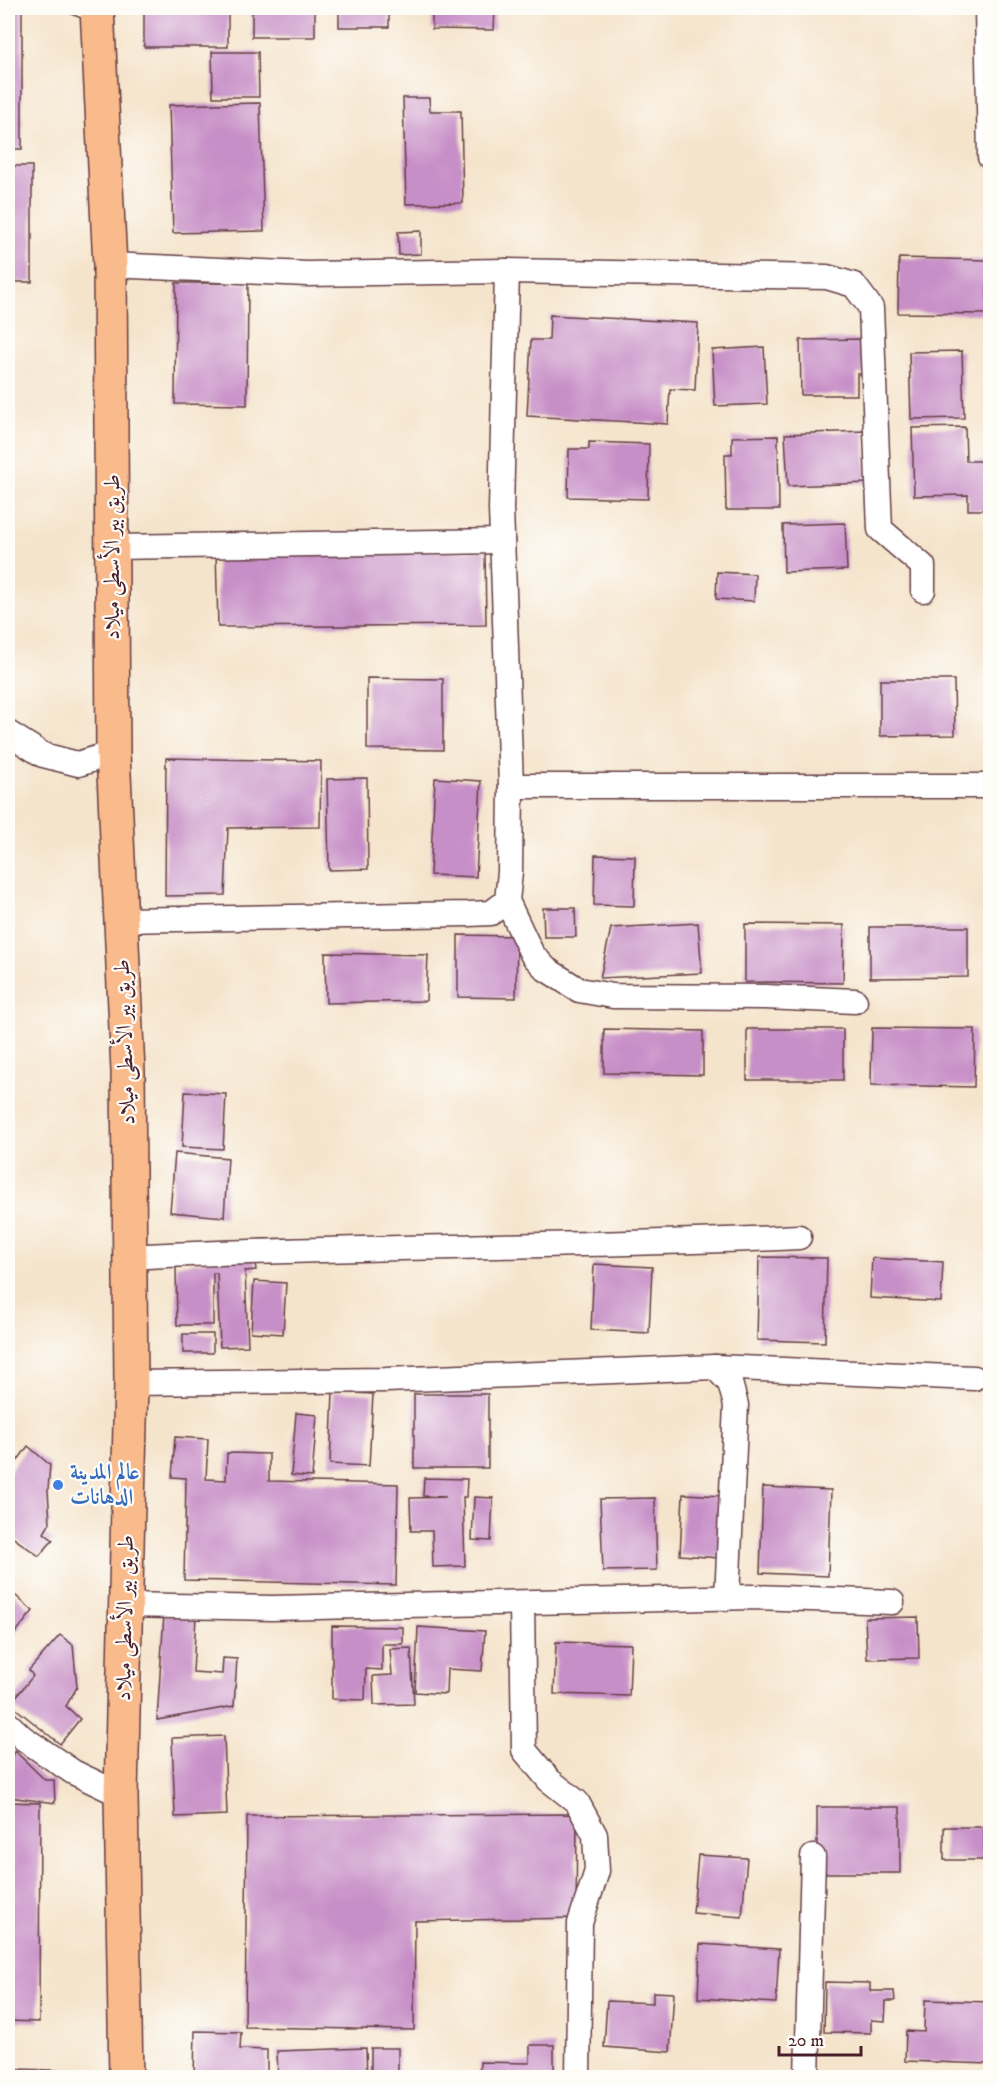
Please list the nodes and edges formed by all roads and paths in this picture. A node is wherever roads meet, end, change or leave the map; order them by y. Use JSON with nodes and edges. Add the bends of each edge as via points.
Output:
{"nodes":[{"id":1,"x":987,"y":8,"type":"edge"},
{"id":2,"x":90,"y":11,"type":"edge"},
{"id":3,"x":990,"y":157,"type":"edge"},
{"id":4,"x":110,"y":265,"type":"junction"},
{"id":5,"x":507,"y":271,"type":"junction"},
{"id":6,"x":502,"y":541,"type":"junction"},
{"id":7,"x":112,"y":548,"type":"junction"},
{"id":8,"x":922,"y":590,"type":"dead end"},
{"id":9,"x":8,"y":733,"type":"edge"},
{"id":10,"x":113,"y":753,"type":"junction"},
{"id":11,"x":511,"y":786,"type":"junction"},
{"id":12,"x":990,"y":786,"type":"edge"},
{"id":13,"x":507,"y":901,"type":"junction"},
{"id":14,"x":121,"y":920,"type":"junction"},
{"id":15,"x":855,"y":1001,"type":"dead end"},
{"id":16,"x":799,"y":1237,"type":"dead end"},
{"id":17,"x":128,"y":1257,"type":"junction"},
{"id":18,"x":715,"y":1367,"type":"junction"},
{"id":19,"x":974,"y":1378,"type":"dead end"},
{"id":20,"x":131,"y":1383,"type":"junction"},
{"id":21,"x":727,"y":1598,"type":"junction"},
{"id":22,"x":892,"y":1602,"type":"dead end"},
{"id":23,"x":522,"y":1603,"type":"junction"},
{"id":24,"x":124,"y":1605,"type":"junction"},
{"id":25,"x":8,"y":1724,"type":"edge"},
{"id":26,"x":122,"y":1795,"type":"junction"},
{"id":27,"x":813,"y":1857,"type":"dead end"},
{"id":28,"x":126,"y":2078,"type":"edge"},
{"id":29,"x":578,"y":2078,"type":"edge"},
{"id":30,"x":807,"y":2078,"type":"edge"}],
"edges":[{"from":1,"to":3,"type":"street"},
{"from":2,"to":4,"type":"main road","name":"طريق بير الأسطى ميلاد"},
{"from":4,"to":5,"type":"street","via":[[307,274]]},
{"from":4,"to":7,"type":"main road","name":"طريق بير الأسطى ميلاد"},
{"from":5,"to":6,"type":"street"},
{"from":5,"to":8,"type":"street","via":[[827,277],[854,285],[871,308],[880,529],[923,566]]},
{"from":6,"to":7,"type":"street"},
{"from":6,"to":11,"type":"street"},
{"from":7,"to":10,"type":"main road","name":"طريق بير الأسطى ميلاد"},
{"from":9,"to":10,"type":"street","via":[[43,755],[78,764]]},
{"from":10,"to":14,"type":"main road","name":"طريق بير الأسطى ميلاد"},
{"from":11,"to":12,"type":"street"},
{"from":11,"to":13,"type":"street"},
{"from":13,"to":14,"type":"street","via":[[491,913]]},
{"from":13,"to":15,"type":"street","via":[[532,954],[546,969],[579,990],[613,996]]},
{"from":14,"to":17,"type":"main road","name":"طريق بير الأسطى ميلاد","via":[[128,1071]]},
{"from":16,"to":17,"type":"street"},
{"from":17,"to":20,"type":"main road","name":"طريق بير الأسطى ميلاد"},
{"from":18,"to":19,"type":"street"},
{"from":18,"to":20,"type":"street","via":[[386,1380]]},
{"from":18,"to":21,"type":"street","via":[[730,1383],[736,1405]]},
{"from":20,"to":24,"type":"main road","name":"طريق بير الأسطى ميلاد"},
{"from":21,"to":22,"type":"street"},
{"from":21,"to":23,"type":"street"},
{"from":23,"to":24,"type":"street","via":[[272,1608]]},
{"from":23,"to":29,"type":"street","via":[[524,1750],[549,1780],[577,1802],[595,1835],[597,1871],[580,1923]]},
{"from":24,"to":26,"type":"main road","name":"طريق بير الأسطى ميلاد"},
{"from":25,"to":26,"type":"street","via":[[73,1772]]},
{"from":26,"to":28,"type":"main road","name":"طريق بير الأسطى ميلاد"},
{"from":27,"to":30,"type":"street"}]}
